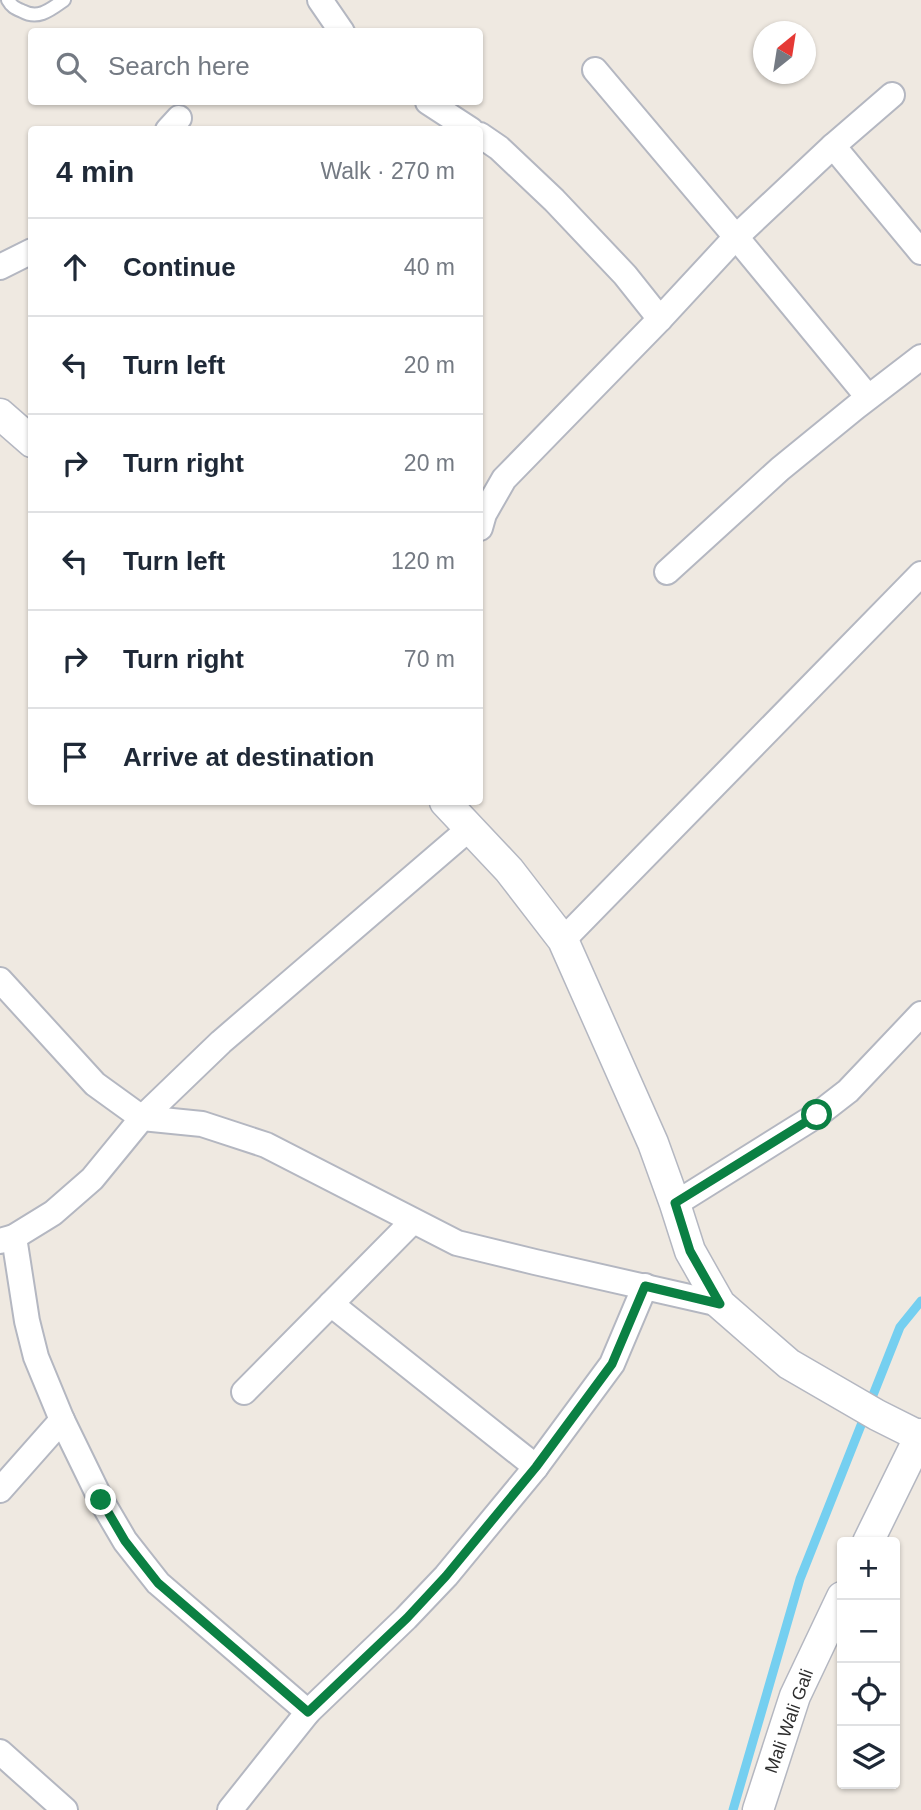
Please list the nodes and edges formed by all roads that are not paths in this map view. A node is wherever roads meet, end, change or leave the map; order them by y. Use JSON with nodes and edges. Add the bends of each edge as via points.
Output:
{"nodes":[{"id":1,"x":8,"y":0,"type":"edge"},
{"id":2,"x":64,"y":0,"type":"edge"},
{"id":3,"x":320,"y":0,"type":"edge"},
{"id":4,"x":339,"y":28,"type":"edge"},
{"id":5,"x":595,"y":70,"type":"dead end"},
{"id":6,"x":892,"y":95,"type":"dead end"},
{"id":7,"x":433,"y":105,"type":"edge"},
{"id":8,"x":465,"y":126,"type":"edge"},
{"id":9,"x":483,"y":137,"type":"edge"},
{"id":10,"x":833,"y":146,"type":"junction"},
{"id":11,"x":737,"y":237,"type":"junction"},
{"id":12,"x":921,"y":252,"type":"edge"},
{"id":13,"x":28,"y":253,"type":"edge"},
{"id":14,"x":0,"y":267,"type":"edge"},
{"id":15,"x":660,"y":319,"type":"junction"},
{"id":16,"x":921,"y":358,"type":"edge"},
{"id":17,"x":869,"y":397,"type":"junction"},
{"id":18,"x":0,"y":414,"type":"edge"},
{"id":19,"x":28,"y":438,"type":"edge"},
{"id":20,"x":483,"y":515,"type":"edge"},
{"id":21,"x":667,"y":572,"type":"dead end"},
{"id":22,"x":921,"y":574,"type":"edge"},
{"id":23,"x":448,"y":805,"type":"edge"},
{"id":24,"x":470,"y":828,"type":"junction"},
{"id":25,"x":563,"y":940,"type":"junction"},
{"id":26,"x":0,"y":980,"type":"edge"},
{"id":27,"x":921,"y":1014,"type":"edge"},
{"id":28,"x":142,"y":1118,"type":"junction"},
{"id":29,"x":675,"y":1203,"type":"junction"},
{"id":30,"x":413,"y":1221,"type":"junction"},
{"id":31,"x":7,"y":1239,"type":"edge"},
{"id":32,"x":645,"y":1286,"type":"junction"},
{"id":33,"x":331,"y":1304,"type":"junction"},
{"id":34,"x":720,"y":1304,"type":"junction"},
{"id":35,"x":244,"y":1392,"type":"dead end"},
{"id":36,"x":62,"y":1420,"type":"junction"},
{"id":37,"x":921,"y":1435,"type":"edge"},
{"id":38,"x":536,"y":1467,"type":"junction"},
{"id":39,"x":0,"y":1490,"type":"edge"},
{"id":40,"x":870,"y":1537,"type":"edge"},
{"id":41,"x":841,"y":1600,"type":"edge"},
{"id":42,"x":308,"y":1712,"type":"junction"},
{"id":43,"x":0,"y":1752,"type":"edge"},
{"id":44,"x":65,"y":1810,"type":"edge"},
{"id":45,"x":230,"y":1810,"type":"edge"},
{"id":46,"x":758,"y":1810,"type":"edge"}],
"edges":[{"from":1,"to":2,"type":"lane","via":[[30,15],[46,13]]},
{"from":3,"to":4,"type":"street"},
{"from":5,"to":11,"type":"street"},
{"from":6,"to":10,"type":"street"},
{"from":7,"to":8,"type":"street"},
{"from":9,"to":15,"type":"street","via":[[554,200]]},
{"from":10,"to":11,"type":"street"},
{"from":10,"to":12,"type":"street"},
{"from":11,"to":15,"type":"street"},
{"from":11,"to":17,"type":"street"},
{"from":13,"to":14,"type":"street"},
{"from":15,"to":20,"type":"street","via":[[505,478]]},
{"from":16,"to":17,"type":"street"},
{"from":17,"to":21,"type":"street","via":[[780,469]]},
{"from":18,"to":19,"type":"street"},
{"from":22,"to":25,"type":"street"},
{"from":23,"to":24,"type":"street"},
{"from":24,"to":25,"type":"street"},
{"from":24,"to":28,"type":"street","via":[[221,1042]]},
{"from":25,"to":29,"type":"street"},
{"from":26,"to":28,"type":"street","via":[[95,1084]]},
{"from":27,"to":29,"type":"street","via":[[848,1091],[817,1115]]},
{"from":28,"to":30,"type":"street","via":[[202,1124],[265,1145]]},
{"from":28,"to":31,"type":"street","via":[[92,1179],[53,1213]]},
{"from":29,"to":34,"type":"street","via":[[690,1251]]},
{"from":30,"to":32,"type":"street","via":[[457,1243]]},
{"from":30,"to":33,"type":"street"},
{"from":31,"to":36,"type":"street","via":[[36,1357]]},
{"from":32,"to":34,"type":"street"},
{"from":32,"to":38,"type":"street","via":[[612,1364]]},
{"from":33,"to":35,"type":"street"},
{"from":33,"to":38,"type":"street"},
{"from":34,"to":37,"type":"street","via":[[789,1364]]},
{"from":36,"to":39,"type":"street"},
{"from":36,"to":42,"type":"street","via":[[125,1541],[158,1583]]},
{"from":37,"to":40,"type":"street"},
{"from":38,"to":42,"type":"street","via":[[407,1618]]},
{"from":41,"to":46,"type":"street","name":"Mali Wali Gali","via":[[795,1696]]},
{"from":42,"to":45,"type":"street"},
{"from":43,"to":44,"type":"street"}]}
